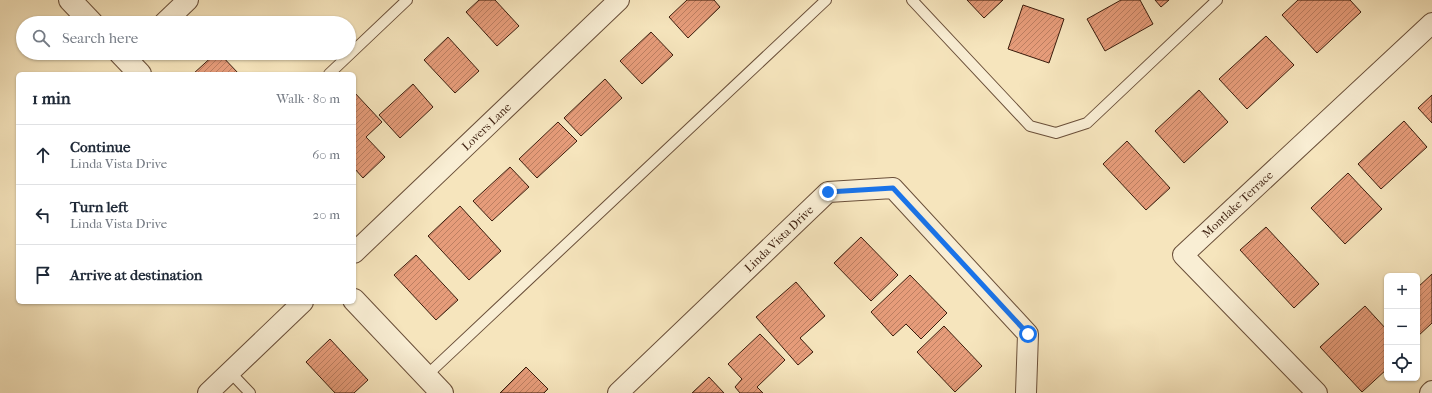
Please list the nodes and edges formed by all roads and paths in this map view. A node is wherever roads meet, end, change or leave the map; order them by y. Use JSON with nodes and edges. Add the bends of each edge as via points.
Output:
{"nodes":[{"id":1,"x":70,"y":0,"type":"edge"},
{"id":2,"x":188,"y":0,"type":"edge"},
{"id":3,"x":407,"y":0,"type":"edge"},
{"id":4,"x":619,"y":0,"type":"edge"},
{"id":5,"x":826,"y":0,"type":"edge"},
{"id":6,"x":912,"y":0,"type":"edge"},
{"id":7,"x":1217,"y":0,"type":"edge"},
{"id":8,"x":85,"y":16,"type":"edge"},
{"id":9,"x":171,"y":16,"type":"edge"},
{"id":10,"x":1432,"y":23,"type":"edge"},
{"id":11,"x":356,"y":48,"type":"edge"},
{"id":12,"x":344,"y":60,"type":"edge"},
{"id":13,"x":331,"y":72,"type":"edge"},
{"id":14,"x":356,"y":251,"type":"edge"},
{"id":15,"x":356,"y":302,"type":"edge"},
{"id":16,"x":301,"y":304,"type":"edge"},
{"id":17,"x":230,"y":372,"type":"junction"},
{"id":18,"x":426,"y":376,"type":"junction"},
{"id":19,"x":1432,"y":391,"type":"edge"},
{"id":20,"x":208,"y":393,"type":"edge"},
{"id":21,"x":250,"y":393,"type":"edge"},
{"id":22,"x":442,"y":393,"type":"edge"},
{"id":23,"x":618,"y":393,"type":"edge"},
{"id":24,"x":1026,"y":393,"type":"edge"},
{"id":25,"x":1317,"y":393,"type":"edge"},
{"id":26,"x":1430,"y":393,"type":"edge"}],
"edges":[{"from":1,"to":8,"type":"street"},
{"from":2,"to":9,"type":"street"},
{"from":3,"to":11,"type":"lane"},
{"from":4,"to":14,"type":"street","name":"Lovers Lane"},
{"from":5,"to":18,"type":"lane"},
{"from":6,"to":7,"type":"lane","via":[[1030,126],[1056,133],[1087,123]]},
{"from":10,"to":25,"type":"street","name":"Montlake Terrace","via":[[1183,255]]},
{"from":12,"to":13,"type":"lane"},
{"from":15,"to":18,"type":"street"},
{"from":16,"to":17,"type":"street"},
{"from":17,"to":20,"type":"street"},
{"from":17,"to":21,"type":"lane"},
{"from":18,"to":22,"type":"street"},
{"from":19,"to":26,"type":"street"},
{"from":23,"to":24,"type":"street","name":"Linda Vista Drive","via":[[828,192],[893,188],[1028,334]]}]}
